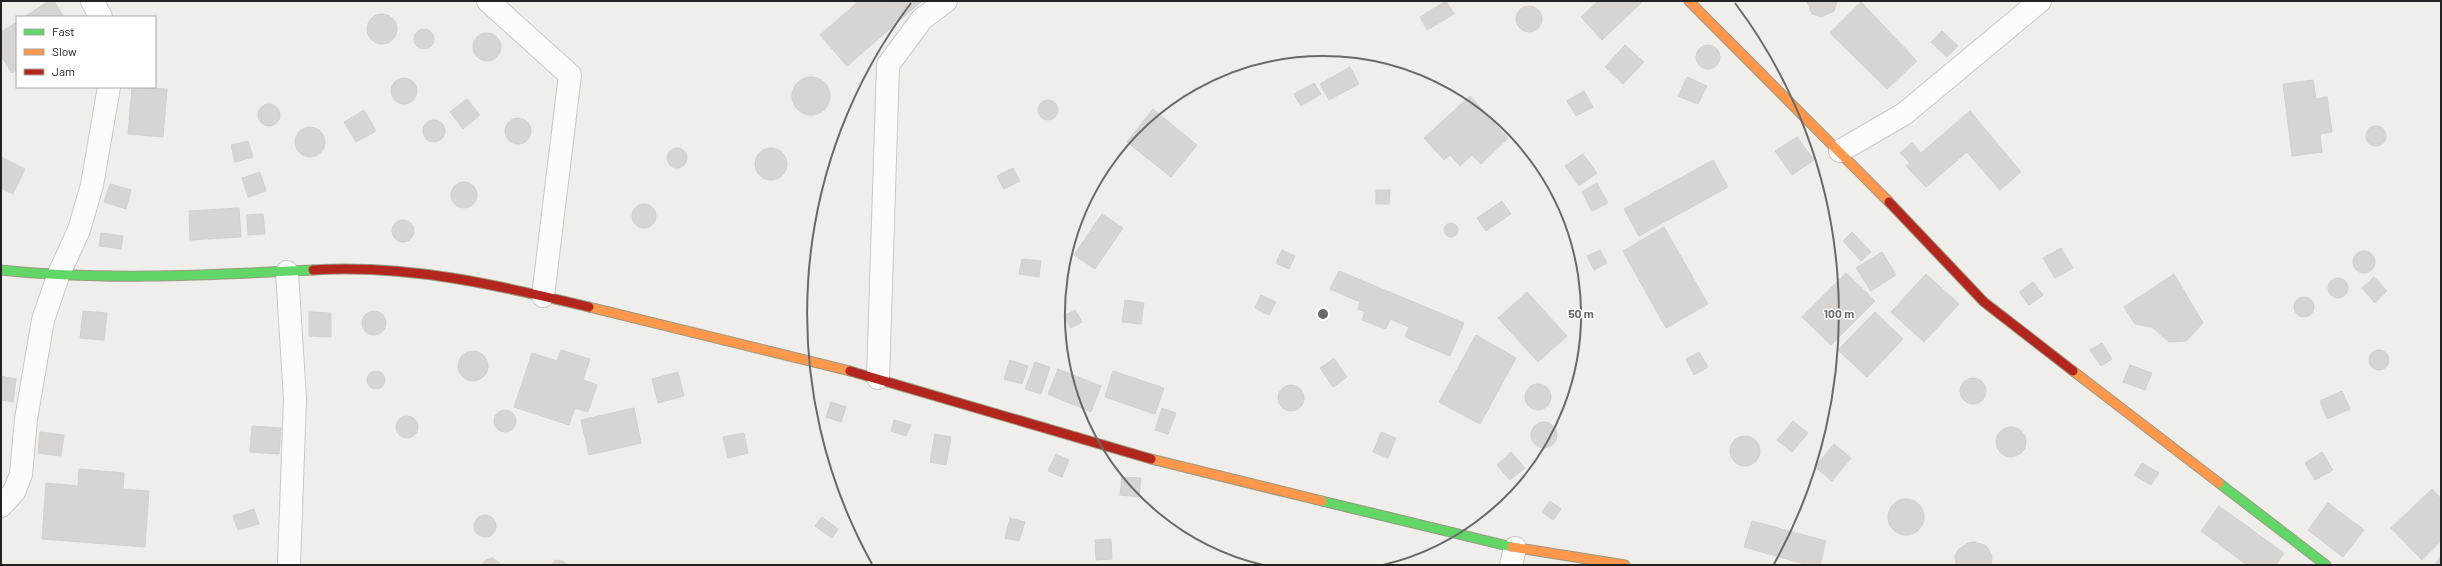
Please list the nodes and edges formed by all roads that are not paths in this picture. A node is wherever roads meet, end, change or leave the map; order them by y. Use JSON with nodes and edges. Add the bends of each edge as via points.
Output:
{"nodes":[{"id":1,"x":92,"y":1,"type":"edge"},
{"id":2,"x":488,"y":1,"type":"edge"},
{"id":3,"x":946,"y":1,"type":"edge"},
{"id":4,"x":1689,"y":1,"type":"edge"},
{"id":5,"x":2040,"y":1,"type":"edge"},
{"id":6,"x":100,"y":16,"type":"edge"},
{"id":7,"x":109,"y":88,"type":"edge"},
{"id":8,"x":1840,"y":150,"type":"junction"},
{"id":9,"x":1,"y":270,"type":"edge"},
{"id":10,"x":287,"y":272,"type":"junction"},
{"id":11,"x":58,"y":276,"type":"junction"},
{"id":12,"x":543,"y":296,"type":"junction"},
{"id":13,"x":878,"y":378,"type":"junction"},
{"id":14,"x":1,"y":506,"type":"edge"},
{"id":15,"x":1513,"y":556,"type":"edge"},
{"id":16,"x":289,"y":565,"type":"edge"},
{"id":17,"x":1625,"y":565,"type":"edge"},
{"id":18,"x":2326,"y":565,"type":"edge"}],
"edges":[{"from":1,"to":6,"type":"street"},
{"from":2,"to":12,"type":"street","via":[[570,76]]},
{"from":3,"to":13,"type":"street","via":[[922,19],[888,65]]},
{"from":4,"to":8,"type":"street"},
{"from":5,"to":8,"type":"street","via":[[1904,114]]},
{"from":7,"to":11,"type":"street","via":[[92,185],[79,230]]},
{"from":8,"to":18,"type":"street","via":[[1984,302]]},
{"from":9,"to":11,"type":"street"},
{"from":10,"to":11,"type":"street","via":[[200,276]]},
{"from":10,"to":12,"type":"street","via":[[341,268],[391,270],[441,275]]},
{"from":10,"to":16,"type":"street","via":[[295,399]]},
{"from":11,"to":14,"type":"street","via":[[43,320],[26,419],[21,474],[14,492]]},
{"from":12,"to":13,"type":"street"},
{"from":13,"to":15,"type":"street","via":[[1148,458]]},
{"from":15,"to":17,"type":"street"}]}
